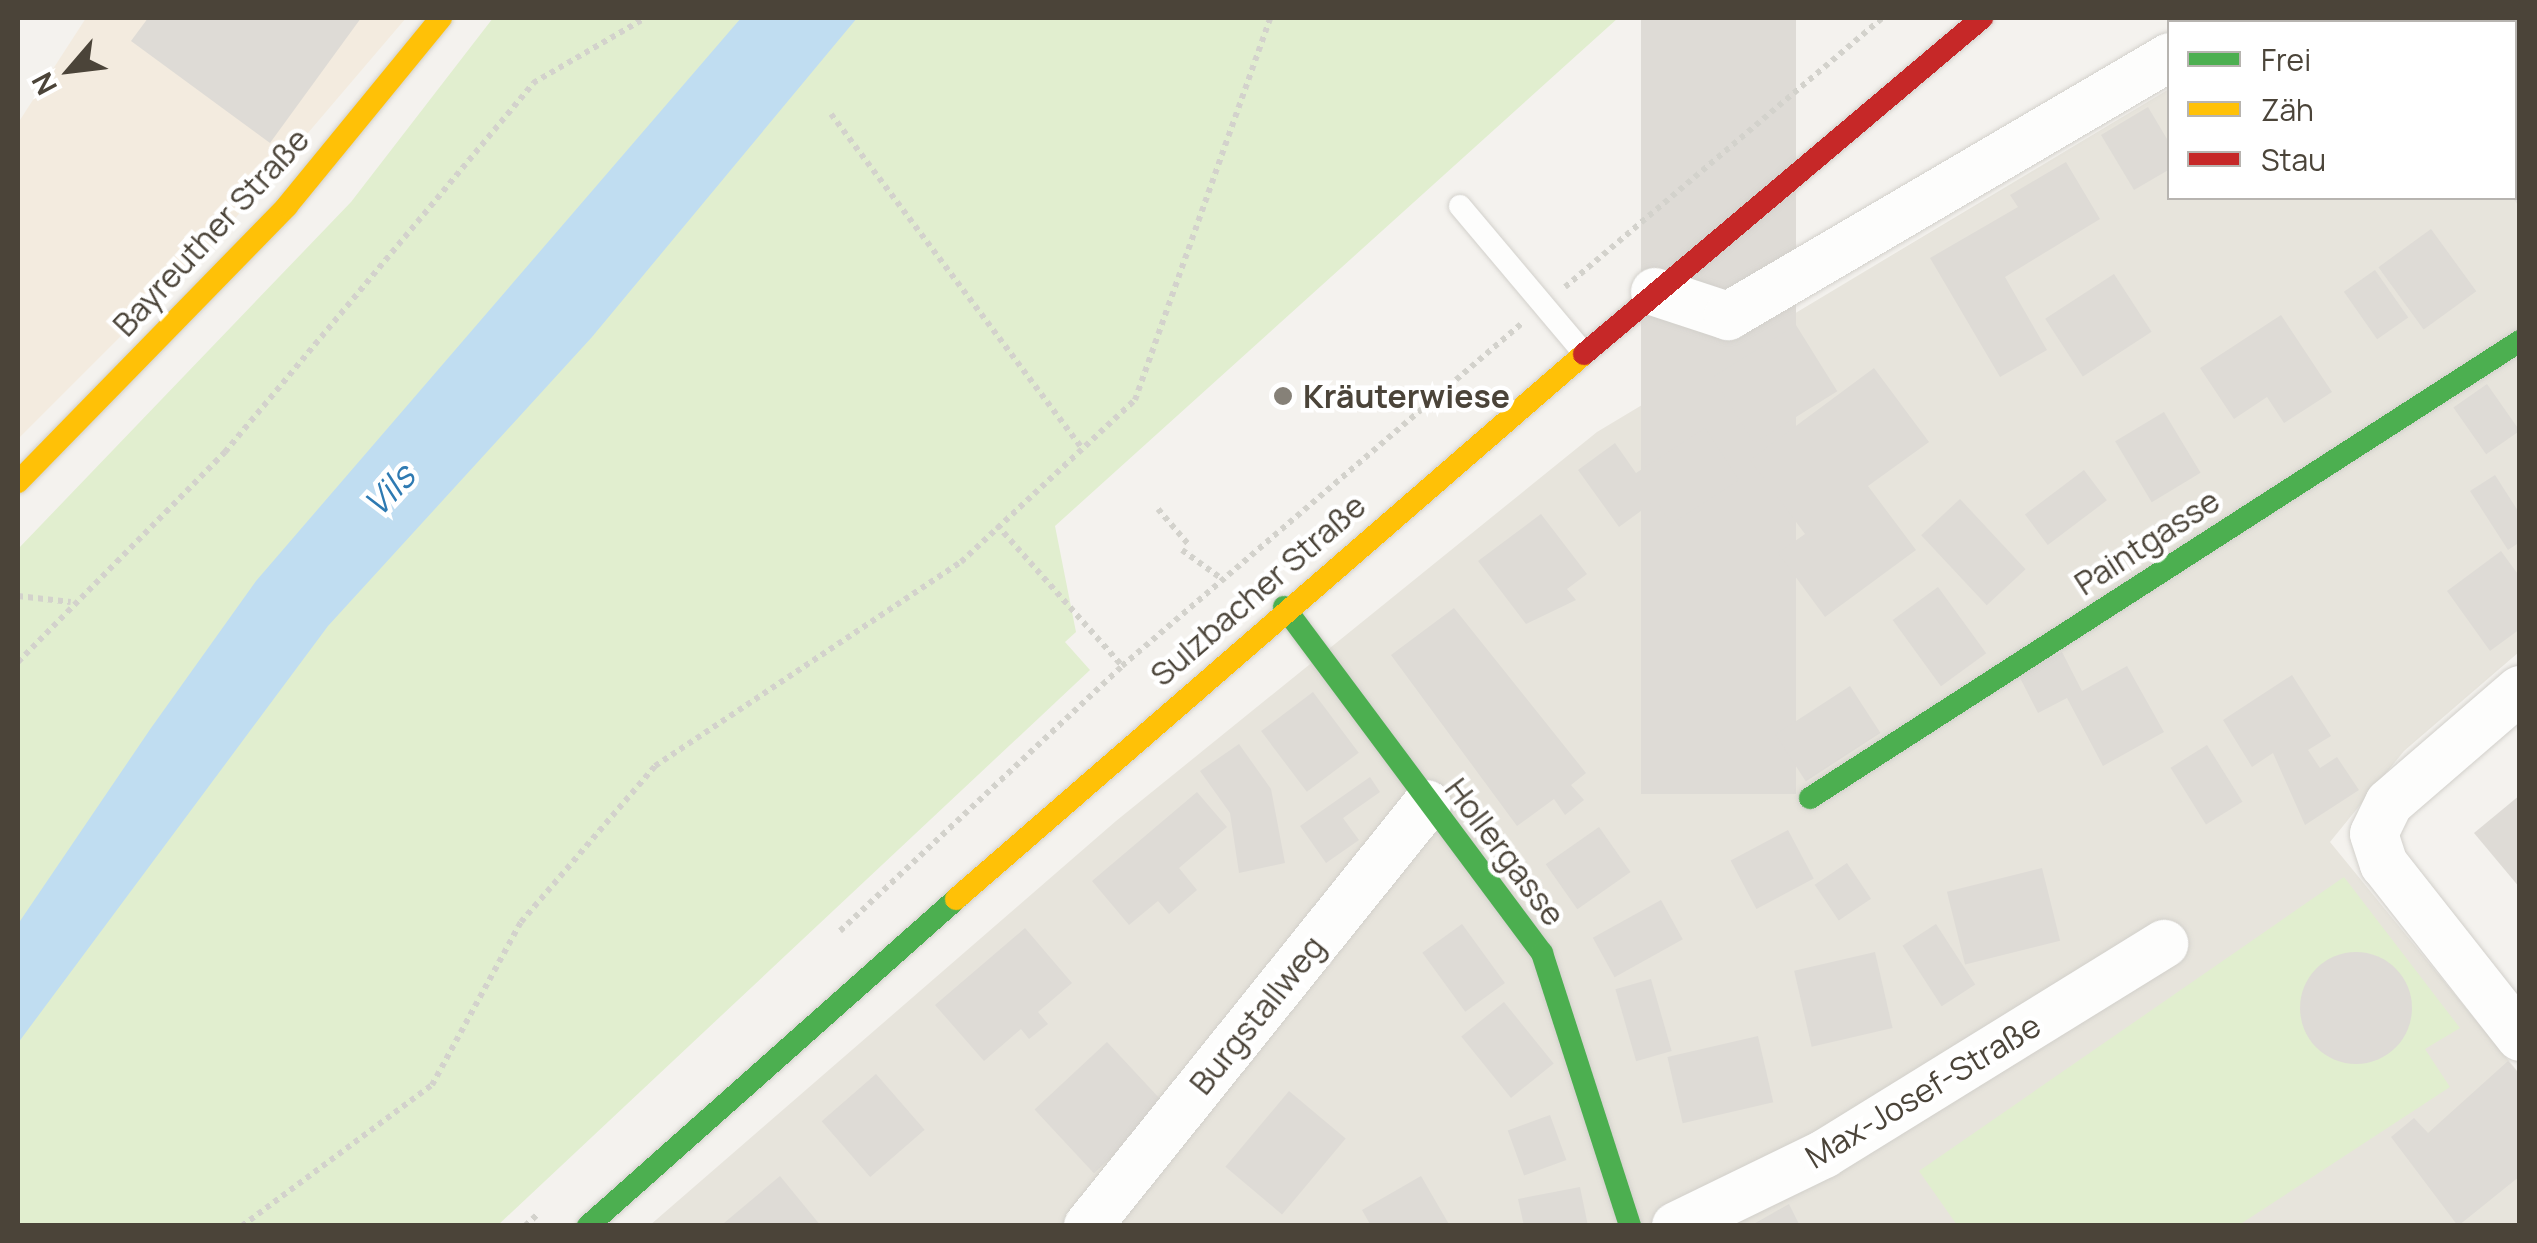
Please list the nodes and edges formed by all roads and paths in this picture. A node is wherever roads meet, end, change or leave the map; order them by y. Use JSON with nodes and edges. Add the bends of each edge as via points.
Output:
{"nodes":[{"id":1,"x":441,"y":18,"type":"edge"},
{"id":2,"x":645,"y":18,"type":"edge"},
{"id":3,"x":1270,"y":18,"type":"edge"},
{"id":4,"x":1982,"y":18,"type":"edge"},
{"id":5,"x":2167,"y":59,"type":"edge"},
{"id":6,"x":831,"y":114,"type":"dead end"},
{"id":7,"x":1460,"y":206,"type":"dead end"},
{"id":8,"x":1655,"y":292,"type":"junction"},
{"id":9,"x":2520,"y":341,"type":"edge"},
{"id":10,"x":1584,"y":352,"type":"junction"},
{"id":11,"x":1081,"y":447,"type":"junction"},
{"id":12,"x":18,"y":482,"type":"edge"},
{"id":13,"x":1158,"y":509,"type":"dead end"},
{"id":14,"x":996,"y":525,"type":"junction"},
{"id":15,"x":1241,"y":562,"type":"dead end"},
{"id":16,"x":1222,"y":580,"type":"junction"},
{"id":17,"x":18,"y":596,"type":"edge"},
{"id":18,"x":73,"y":602,"type":"junction"},
{"id":19,"x":1284,"y":607,"type":"junction"},
{"id":20,"x":18,"y":662,"type":"edge"},
{"id":21,"x":1122,"y":666,"type":"junction"},
{"id":22,"x":2520,"y":690,"type":"edge"},
{"id":23,"x":1810,"y":798,"type":"dead end"},
{"id":24,"x":1426,"y":804,"type":"junction"},
{"id":25,"x":831,"y":939,"type":"dead end"},
{"id":26,"x":2164,"y":944,"type":"dead end"},
{"id":27,"x":2520,"y":1036,"type":"edge"},
{"id":28,"x":554,"y":1198,"type":"dead end"},
{"id":29,"x":242,"y":1226,"type":"edge"},
{"id":30,"x":526,"y":1226,"type":"edge"},
{"id":31,"x":588,"y":1226,"type":"edge"},
{"id":32,"x":1088,"y":1226,"type":"edge"},
{"id":33,"x":1630,"y":1226,"type":"edge"},
{"id":34,"x":1676,"y":1226,"type":"edge"}],
"edges":[{"from":1,"to":12,"type":"street","name":"Bayreuther Straße","via":[[288,206]]},
{"from":2,"to":18,"type":"path","via":[[533,84],[225,452]]},
{"from":3,"to":11,"type":"path","via":[[1134,400]]},
{"from":4,"to":8,"type":"street","name":"Sulzbacher Straße"},
{"from":5,"to":8,"type":"street","via":[[1728,316]]},
{"from":6,"to":11,"type":"path"},
{"from":7,"to":10,"type":"lane"},
{"from":8,"to":10,"type":"street","name":"Sulzbacher Straße"},
{"from":9,"to":23,"type":"street","name":"Paintgasse"},
{"from":10,"to":19,"type":"street","name":"Sulzbacher Straße"},
{"from":11,"to":14,"type":"path"},
{"from":13,"to":16,"type":"path"},
{"from":14,"to":21,"type":"path"},
{"from":14,"to":29,"type":"path","via":[[961,562],[655,766],[521,922],[432,1085]]},
{"from":15,"to":16,"type":"path"},
{"from":16,"to":21,"type":"path"},
{"from":17,"to":18,"type":"path"},
{"from":18,"to":20,"type":"path"},
{"from":19,"to":24,"type":"street","name":"Hollergasse"},
{"from":19,"to":31,"type":"street","name":"Sulzbacher Straße"},
{"from":21,"to":25,"type":"path"},
{"from":22,"to":27,"type":"street","via":[[2389,802],[2374,834],[2384,864]]},
{"from":24,"to":32,"type":"street","name":"Burgstallweg"},
{"from":24,"to":33,"type":"street","name":"Hollergasse","via":[[1542,953],[1614,1155]]},
{"from":26,"to":34,"type":"street","name":"Max-Josef-Straße","via":[[1824,1154]]},
{"from":28,"to":30,"type":"path"}]}
